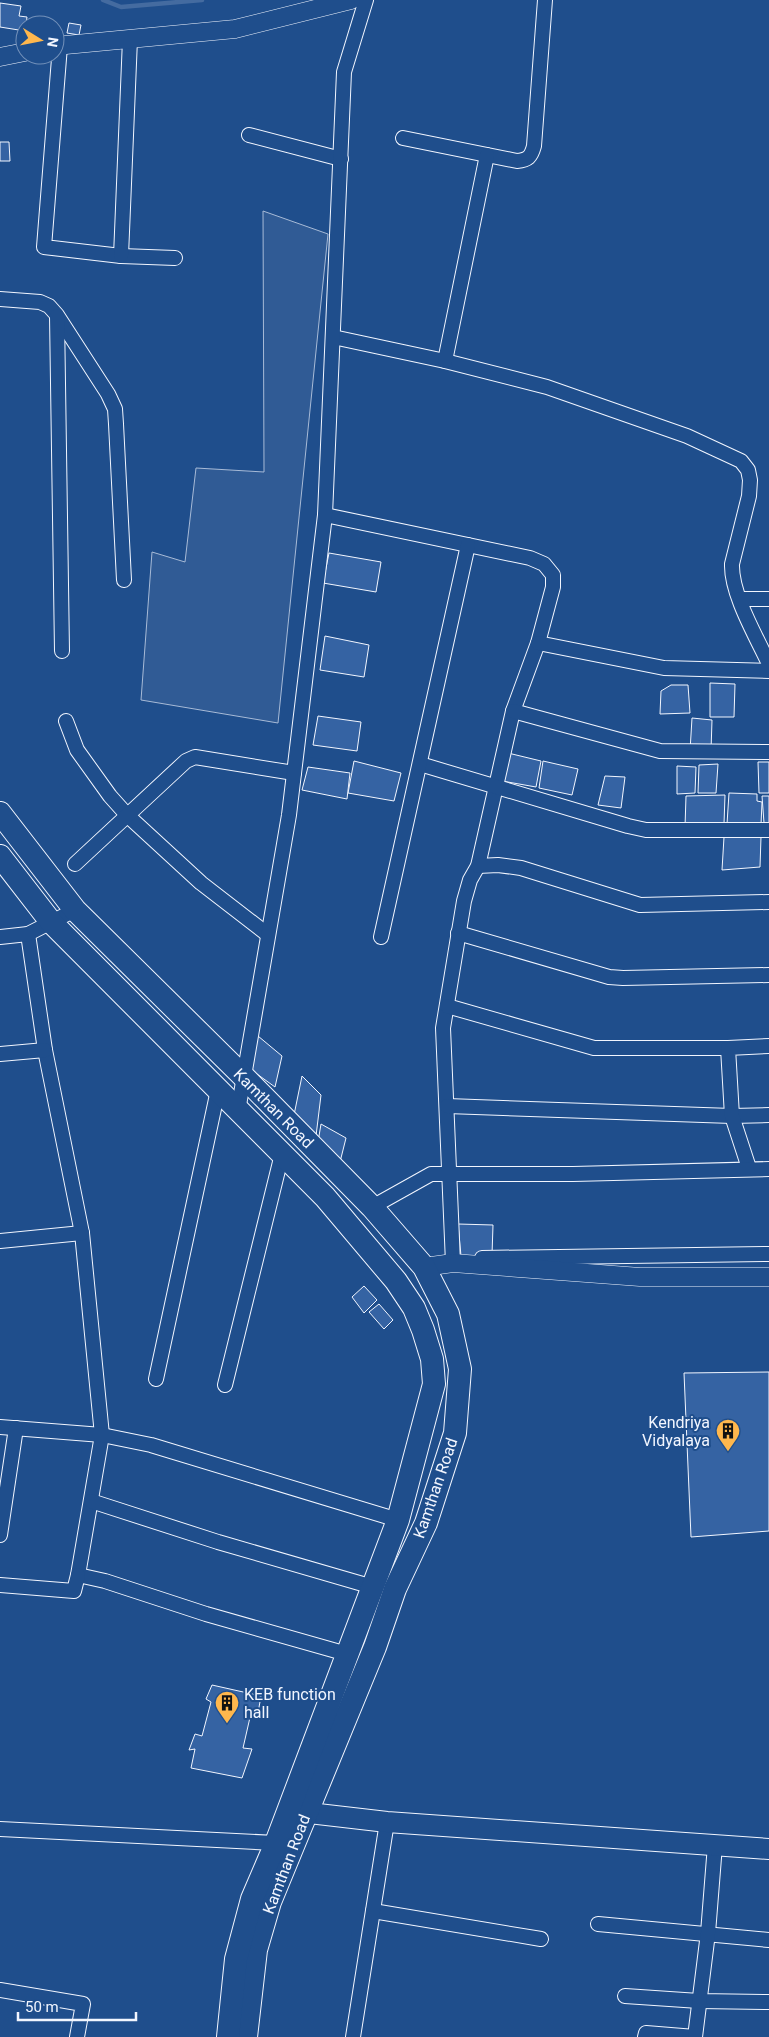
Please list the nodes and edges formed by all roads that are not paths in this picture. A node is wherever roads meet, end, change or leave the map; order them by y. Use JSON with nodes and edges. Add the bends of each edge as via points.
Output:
{"nodes":[{"id":1,"x":351,"y":0,"type":"edge"},
{"id":2,"x":366,"y":0,"type":"edge"},
{"id":3,"x":544,"y":0,"type":"edge"},
{"id":4,"x":130,"y":39,"type":"junction"},
{"id":5,"x":65,"y":45,"type":"edge"},
{"id":6,"x":15,"y":54,"type":"edge"},
{"id":7,"x":0,"y":56,"type":"edge"},
{"id":8,"x":57,"y":65,"type":"edge"},
{"id":9,"x":248,"y":136,"type":"dead end"},
{"id":10,"x":403,"y":138,"type":"dead end"},
{"id":11,"x":487,"y":155,"type":"junction"},
{"id":12,"x":341,"y":159,"type":"junction"},
{"id":13,"x":121,"y":256,"type":"junction"},
{"id":14,"x":175,"y":258,"type":"dead end"},
{"id":15,"x":0,"y":299,"type":"edge"},
{"id":16,"x":58,"y":315,"type":"junction"},
{"id":17,"x":334,"y":337,"type":"junction"},
{"id":18,"x":445,"y":361,"type":"junction"},
{"id":19,"x":325,"y":515,"type":"junction"},
{"id":20,"x":468,"y":545,"type":"junction"},
{"id":21,"x":124,"y":580,"type":"dead end"},
{"id":22,"x":740,"y":599,"type":"junction"},
{"id":23,"x":769,"y":599,"type":"edge"},
{"id":24,"x":538,"y":643,"type":"junction"},
{"id":25,"x":62,"y":651,"type":"dead end"},
{"id":26,"x":769,"y":664,"type":"edge"},
{"id":27,"x":769,"y":671,"type":"edge"},
{"id":28,"x":513,"y":711,"type":"junction"},
{"id":29,"x":66,"y":721,"type":"dead end"},
{"id":30,"x":769,"y":752,"type":"edge"},
{"id":31,"x":420,"y":764,"type":"junction"},
{"id":32,"x":294,"y":773,"type":"junction"},
{"id":33,"x":495,"y":787,"type":"junction"},
{"id":34,"x":127,"y":815,"type":"junction"},
{"id":35,"x":1,"y":816,"type":"edge"},
{"id":36,"x":769,"y":830,"type":"edge"},
{"id":37,"x":0,"y":856,"type":"edge"},
{"id":38,"x":75,"y":864,"type":"dead end"},
{"id":39,"x":478,"y":866,"type":"junction"},
{"id":40,"x":769,"y":902,"type":"edge"},
{"id":41,"x":75,"y":910,"type":"junction"},
{"id":42,"x":51,"y":922,"type":"junction"},
{"id":43,"x":458,"y":933,"type":"junction"},
{"id":44,"x":28,"y":934,"type":"junction"},
{"id":45,"x":267,"y":934,"type":"junction"},
{"id":46,"x":0,"y":937,"type":"edge"},
{"id":47,"x":381,"y":937,"type":"dead end"},
{"id":48,"x":769,"y":975,"type":"edge"},
{"id":49,"x":447,"y":1006,"type":"junction"},
{"id":50,"x":769,"y":1046,"type":"edge"},
{"id":51,"x":728,"y":1048,"type":"junction"},
{"id":52,"x":45,"y":1050,"type":"junction"},
{"id":53,"x":0,"y":1054,"type":"edge"},
{"id":54,"x":243,"y":1076,"type":"junction"},
{"id":55,"x":218,"y":1090,"type":"junction"},
{"id":56,"x":447,"y":1106,"type":"junction"},
{"id":57,"x":238,"y":1111,"type":"junction"},
{"id":58,"x":769,"y":1115,"type":"edge"},
{"id":59,"x":732,"y":1116,"type":"junction"},
{"id":60,"x":282,"y":1154,"type":"junction"},
{"id":61,"x":749,"y":1168,"type":"junction"},
{"id":62,"x":769,"y":1168,"type":"edge"},
{"id":63,"x":450,"y":1174,"type":"junction"},
{"id":64,"x":372,"y":1207,"type":"junction"},
{"id":65,"x":82,"y":1233,"type":"junction"},
{"id":66,"x":0,"y":1241,"type":"edge"},
{"id":67,"x":769,"y":1254,"type":"edge"},
{"id":68,"x":453,"y":1261,"type":"junction"},
{"id":69,"x":424,"y":1267,"type":"junction"},
{"id":70,"x":769,"y":1277,"type":"edge"},
{"id":71,"x":448,"y":1314,"type":"junction"},
{"id":72,"x":423,"y":1330,"type":"junction"},
{"id":73,"x":156,"y":1380,"type":"dead end"},
{"id":74,"x":225,"y":1385,"type":"dead end"},
{"id":75,"x":0,"y":1427,"type":"edge"},
{"id":76,"x":16,"y":1428,"type":"junction"},
{"id":77,"x":102,"y":1435,"type":"junction"},
{"id":78,"x":91,"y":1501,"type":"junction"},
{"id":79,"x":3,"y":1504,"type":"edge"},
{"id":80,"x":398,"y":1520,"type":"junction"},
{"id":81,"x":0,"y":1535,"type":"edge"},
{"id":82,"x":78,"y":1575,"type":"junction"},
{"id":83,"x":0,"y":1585,"type":"edge"},
{"id":84,"x":372,"y":1587,"type":"junction"},
{"id":85,"x":347,"y":1654,"type":"junction"},
{"id":86,"x":297,"y":1812,"type":"junction"},
{"id":87,"x":387,"y":1822,"type":"junction"},
{"id":88,"x":0,"y":1829,"type":"edge"},
{"id":89,"x":276,"y":1843,"type":"junction"},
{"id":90,"x":715,"y":1845,"type":"junction"},
{"id":91,"x":769,"y":1849,"type":"edge"},
{"id":92,"x":373,"y":1911,"type":"junction"},
{"id":93,"x":598,"y":1924,"type":"dead end"},
{"id":94,"x":708,"y":1933,"type":"junction"},
{"id":95,"x":541,"y":1938,"type":"dead end"},
{"id":96,"x":769,"y":1940,"type":"edge"},
{"id":97,"x":0,"y":1990,"type":"edge"},
{"id":98,"x":625,"y":1996,"type":"dead end"},
{"id":99,"x":699,"y":2001,"type":"junction"},
{"id":100,"x":769,"y":2002,"type":"edge"},
{"id":101,"x":78,"y":2037,"type":"edge"},
{"id":102,"x":228,"y":2037,"type":"edge"},
{"id":103,"x":246,"y":2037,"type":"edge"},
{"id":104,"x":353,"y":2037,"type":"edge"},
{"id":105,"x":645,"y":2037,"type":"edge"},
{"id":106,"x":695,"y":2037,"type":"edge"}],
"edges":[{"from":1,"to":4,"type":"street","via":[[235,29]]},
{"from":2,"to":12,"type":"street","via":[[344,72]]},
{"from":3,"to":11,"type":"street","via":[[531,155],[527,160],[517,161]]},
{"from":4,"to":5,"type":"street"},
{"from":4,"to":13,"type":"street"},
{"from":6,"to":7,"type":"street"},
{"from":8,"to":13,"type":"street","via":[[44,247]]},
{"from":9,"to":12,"type":"street"},
{"from":10,"to":11,"type":"street"},
{"from":11,"to":18,"type":"street"},
{"from":12,"to":17,"type":"street"},
{"from":13,"to":14,"type":"street"},
{"from":15,"to":16,"type":"street","via":[[40,302]]},
{"from":16,"to":21,"type":"street","via":[[115,409]]},
{"from":16,"to":25,"type":"street"},
{"from":17,"to":18,"type":"street"},
{"from":17,"to":19,"type":"street"},
{"from":18,"to":22,"type":"street","via":[[572,394],[687,436],[741,461],[750,480],[732,564]]},
{"from":19,"to":20,"type":"street"},
{"from":19,"to":32,"type":"street"},
{"from":20,"to":24,"type":"street","via":[[530,558],[544,564],[553,575],[553,587]]},
{"from":20,"to":31,"type":"street"},
{"from":22,"to":23,"type":"street"},
{"from":22,"to":26,"type":"street"},
{"from":24,"to":27,"type":"street","via":[[649,667]]},
{"from":24,"to":28,"type":"street"},
{"from":28,"to":30,"type":"street","via":[[660,751]]},
{"from":28,"to":33,"type":"street"},
{"from":29,"to":34,"type":"street","via":[[77,750]]},
{"from":31,"to":33,"type":"street"},
{"from":31,"to":47,"type":"street"},
{"from":32,"to":34,"type":"street","via":[[195,757]]},
{"from":32,"to":45,"type":"street"},
{"from":33,"to":36,"type":"street","via":[[646,830]]},
{"from":33,"to":39,"type":"street"},
{"from":34,"to":38,"type":"street"},
{"from":34,"to":45,"type":"street","via":[[201,883]]},
{"from":35,"to":41,"type":"main road","name":"Kamthan Road"},
{"from":37,"to":42,"type":"main road","name":"Kamthan Road"},
{"from":39,"to":40,"type":"street","via":[[522,868],[640,905]]},
{"from":39,"to":43,"type":"street","via":[[470,880]]},
{"from":41,"to":42,"type":"street"},
{"from":41,"to":54,"type":"main road","name":"Kamthan Road"},
{"from":42,"to":44,"type":"street"},
{"from":42,"to":55,"type":"main road","name":"Kamthan Road"},
{"from":43,"to":48,"type":"street","via":[[623,978]]},
{"from":43,"to":49,"type":"street"},
{"from":44,"to":46,"type":"street"},
{"from":44,"to":52,"type":"street"},
{"from":45,"to":54,"type":"street"},
{"from":49,"to":51,"type":"street","via":[[594,1048]]},
{"from":49,"to":56,"type":"street","via":[[443,1028]]},
{"from":50,"to":51,"type":"street"},
{"from":51,"to":59,"type":"street"},
{"from":52,"to":53,"type":"street"},
{"from":52,"to":65,"type":"street"},
{"from":54,"to":57,"type":"street"},
{"from":54,"to":64,"type":"main road","name":"Kamthan Road"},
{"from":55,"to":57,"type":"main road","name":"Kamthan Road"},
{"from":55,"to":73,"type":"street"},
{"from":56,"to":59,"type":"street"},
{"from":56,"to":63,"type":"street"},
{"from":57,"to":60,"type":"main road","name":"Kamthan Road"},
{"from":58,"to":59,"type":"street"},
{"from":59,"to":61,"type":"street"},
{"from":60,"to":72,"type":"main road","name":"Kamthan Road","via":[[325,1197],[396,1281],[414,1308]]},
{"from":60,"to":74,"type":"street"},
{"from":61,"to":62,"type":"street"},
{"from":61,"to":63,"type":"street"},
{"from":63,"to":64,"type":"street","via":[[431,1174]]},
{"from":63,"to":68,"type":"street"},
{"from":64,"to":69,"type":"main road","name":"Kamthan Road"},
{"from":65,"to":66,"type":"street"},
{"from":65,"to":77,"type":"street"},
{"from":67,"to":68,"type":"street"},
{"from":68,"to":69,"type":"street"},
{"from":68,"to":70,"type":"street","via":[[640,1277]]},
{"from":69,"to":71,"type":"main road","name":"Kamthan Road"},
{"from":71,"to":72,"type":"main road"},
{"from":71,"to":86,"type":"main road","name":"Kamthan Road","via":[[460,1369],[455,1433],[426,1523],[395,1589],[375,1647]]},
{"from":72,"to":80,"type":"main road","name":"Kamthan Road","via":[[432,1359],[434,1384]]},
{"from":75,"to":76,"type":"street"},
{"from":76,"to":77,"type":"street"},
{"from":76,"to":79,"type":"street"},
{"from":77,"to":78,"type":"street"},
{"from":77,"to":80,"type":"street","via":[[151,1444]]},
{"from":78,"to":82,"type":"street"},
{"from":78,"to":84,"type":"street"},
{"from":79,"to":81,"type":"street"},
{"from":80,"to":84,"type":"main road","name":"Kamthan Road"},
{"from":82,"to":83,"type":"street","via":[[74,1591]]},
{"from":82,"to":85,"type":"street"},
{"from":84,"to":85,"type":"main road","name":"Kamthan Road"},
{"from":85,"to":86,"type":"main road","name":"Kamthan Road"},
{"from":86,"to":87,"type":"main road"},
{"from":86,"to":89,"type":"main road","name":"Kamthan Road"},
{"from":86,"to":103,"type":"main road","name":"Kamthan Road","via":[[256,1950]]},
{"from":87,"to":90,"type":"main road"},
{"from":87,"to":92,"type":"street"},
{"from":88,"to":89,"type":"street"},
{"from":89,"to":102,"type":"main road","name":"Kamthan Road","via":[[252,1898],[236,1959]]},
{"from":90,"to":91,"type":"main road"},
{"from":90,"to":94,"type":"street"},
{"from":92,"to":95,"type":"street"},
{"from":92,"to":104,"type":"street"},
{"from":93,"to":94,"type":"street"},
{"from":94,"to":96,"type":"street"},
{"from":94,"to":99,"type":"street"},
{"from":97,"to":101,"type":"street","via":[[83,2004]]},
{"from":98,"to":99,"type":"street"},
{"from":99,"to":100,"type":"street"},
{"from":99,"to":106,"type":"street"},
{"from":105,"to":106,"type":"street","via":[[646,2033]]}]}
